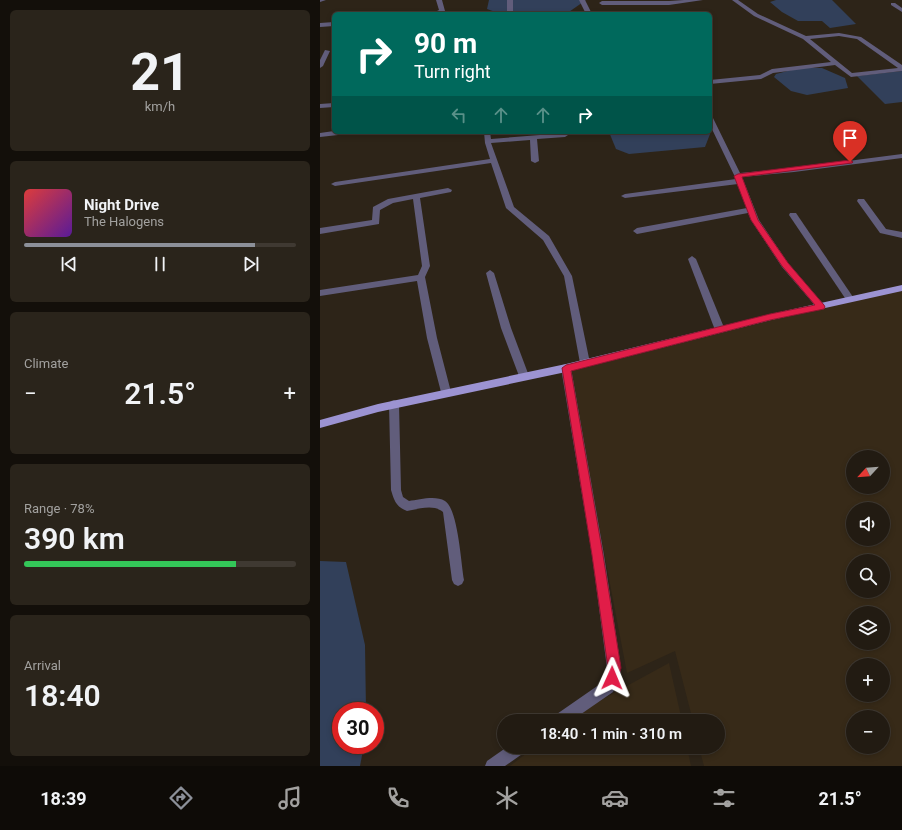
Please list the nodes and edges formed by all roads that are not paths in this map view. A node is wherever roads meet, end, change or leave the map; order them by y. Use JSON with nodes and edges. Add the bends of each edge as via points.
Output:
{"nodes":[{"id":1,"x":320,"y":0,"type":"edge"},
{"id":2,"x":323,"y":0,"type":"edge"},
{"id":3,"x":439,"y":0,"type":"edge"},
{"id":4,"x":510,"y":0,"type":"edge"},
{"id":5,"x":582,"y":0,"type":"edge"},
{"id":6,"x":700,"y":0,"type":"edge"},
{"id":7,"x":735,"y":0,"type":"edge"},
{"id":8,"x":602,"y":3,"type":"dead end"},
{"id":9,"x":893,"y":4,"type":"dead end"},
{"id":10,"x":902,"y":10,"type":"edge"},
{"id":11,"x":439,"y":12,"type":"edge"},
{"id":12,"x":510,"y":12,"type":"edge"},
{"id":13,"x":588,"y":12,"type":"edge"},
{"id":14,"x":332,"y":24,"type":"edge"},
{"id":15,"x":320,"y":25,"type":"edge"},
{"id":16,"x":805,"y":38,"type":"junction"},
{"id":17,"x":332,"y":50,"type":"edge"},
{"id":18,"x":327,"y":51,"type":"junction"},
{"id":19,"x":320,"y":53,"type":"edge"},
{"id":20,"x":837,"y":63,"type":"junction"},
{"id":21,"x":320,"y":66,"type":"edge"},
{"id":22,"x":902,"y":69,"type":"edge"},
{"id":23,"x":712,"y":82,"type":"edge"},
{"id":24,"x":332,"y":105,"type":"edge"},
{"id":25,"x":320,"y":106,"type":"edge"},
{"id":26,"x":712,"y":122,"type":"edge"},
{"id":27,"x":332,"y":134,"type":"edge"},
{"id":28,"x":487,"y":134,"type":"edge"},
{"id":29,"x":320,"y":135,"type":"edge"},
{"id":30,"x":566,"y":135,"type":"dead end"},
{"id":31,"x":533,"y":138,"type":"junction"},
{"id":32,"x":488,"y":142,"type":"junction"},
{"id":33,"x":902,"y":156,"type":"edge"},
{"id":34,"x":494,"y":160,"type":"junction"},
{"id":35,"x":535,"y":161,"type":"dead end"},
{"id":36,"x":739,"y":178,"type":"junction"},
{"id":37,"x":336,"y":184,"type":"dead end"},
{"id":38,"x":448,"y":190,"type":"dead end"},
{"id":39,"x":416,"y":196,"type":"junction"},
{"id":40,"x":625,"y":196,"type":"dead end"},
{"id":41,"x":860,"y":201,"type":"dead end"},
{"id":42,"x":750,"y":210,"type":"junction"},
{"id":43,"x":793,"y":215,"type":"dead end"},
{"id":44,"x":320,"y":230,"type":"edge"},
{"id":45,"x":637,"y":231,"type":"dead end"},
{"id":46,"x":902,"y":235,"type":"edge"},
{"id":47,"x":692,"y":259,"type":"dead end"},
{"id":48,"x":490,"y":274,"type":"dead end"},
{"id":49,"x":420,"y":277,"type":"junction"},
{"id":50,"x":902,"y":288,"type":"edge"},
{"id":51,"x":320,"y":293,"type":"edge"},
{"id":52,"x":850,"y":300,"type":"junction"},
{"id":53,"x":821,"y":307,"type":"junction"},
{"id":54,"x":720,"y":330,"type":"junction"},
{"id":55,"x":585,"y":364,"type":"junction"},
{"id":56,"x":566,"y":368,"type":"junction"},
{"id":57,"x":524,"y":376,"type":"junction"},
{"id":58,"x":446,"y":392,"type":"junction"},
{"id":59,"x":394,"y":404,"type":"junction"},
{"id":60,"x":320,"y":424,"type":"edge"},
{"id":61,"x":458,"y":580,"type":"dead end"},
{"id":62,"x":569,"y":714,"type":"edge"},
{"id":63,"x":510,"y":754,"type":"edge"},
{"id":64,"x":492,"y":766,"type":"edge"}],
"edges":[{"from":1,"to":2,"type":"street"},
{"from":3,"to":11,"type":"street","via":[[442,11]]},
{"from":4,"to":12,"type":"street"},
{"from":5,"to":13,"type":"street"},
{"from":6,"to":8,"type":"street","via":[[669,6]]},
{"from":7,"to":16,"type":"street","via":[[756,15]]},
{"from":9,"to":10,"type":"street"},
{"from":14,"to":15,"type":"street"},
{"from":16,"to":20,"type":"street"},
{"from":16,"to":22,"type":"street","via":[[845,34],[853,36]]},
{"from":17,"to":18,"type":"street"},
{"from":18,"to":19,"type":"street"},
{"from":18,"to":21,"type":"street"},
{"from":20,"to":22,"type":"street","via":[[851,76]]},
{"from":20,"to":23,"type":"street","via":[[772,71],[761,77]]},
{"from":24,"to":25,"type":"street"},
{"from":26,"to":36,"type":"street"},
{"from":27,"to":29,"type":"street"},
{"from":28,"to":32,"type":"street"},
{"from":30,"to":31,"type":"street"},
{"from":31,"to":32,"type":"street"},
{"from":31,"to":35,"type":"street"},
{"from":32,"to":34,"type":"street"},
{"from":33,"to":36,"type":"street"},
{"from":34,"to":37,"type":"street"},
{"from":34,"to":55,"type":"street","via":[[510,208],[546,238],[568,276]]},
{"from":36,"to":40,"type":"street"},
{"from":36,"to":42,"type":"street"},
{"from":38,"to":39,"type":"street"},
{"from":39,"to":44,"type":"street","via":[[391,201],[376,209],[376,222]]},
{"from":39,"to":49,"type":"street","via":[[426,266]]},
{"from":41,"to":46,"type":"street","via":[[883,231]]},
{"from":42,"to":45,"type":"street"},
{"from":42,"to":53,"type":"street","via":[[785,265]]},
{"from":43,"to":52,"type":"street"},
{"from":47,"to":54,"type":"street"},
{"from":48,"to":57,"type":"street"},
{"from":49,"to":51,"type":"street"},
{"from":49,"to":58,"type":"street"},
{"from":50,"to":52,"type":"main road"},
{"from":52,"to":53,"type":"main road"},
{"from":53,"to":54,"type":"main road"},
{"from":54,"to":55,"type":"main road"},
{"from":55,"to":56,"type":"main road"},
{"from":56,"to":57,"type":"main road"},
{"from":56,"to":62,"type":"street","via":[[598,555],[614,668],[608,687]]},
{"from":57,"to":58,"type":"main road"},
{"from":58,"to":59,"type":"main road"},
{"from":59,"to":60,"type":"main road"},
{"from":59,"to":61,"type":"lane","via":[[396,490],[399,500],[407,506],[430,503],[441,504],[447,509]]},
{"from":63,"to":64,"type":"street"}]}
